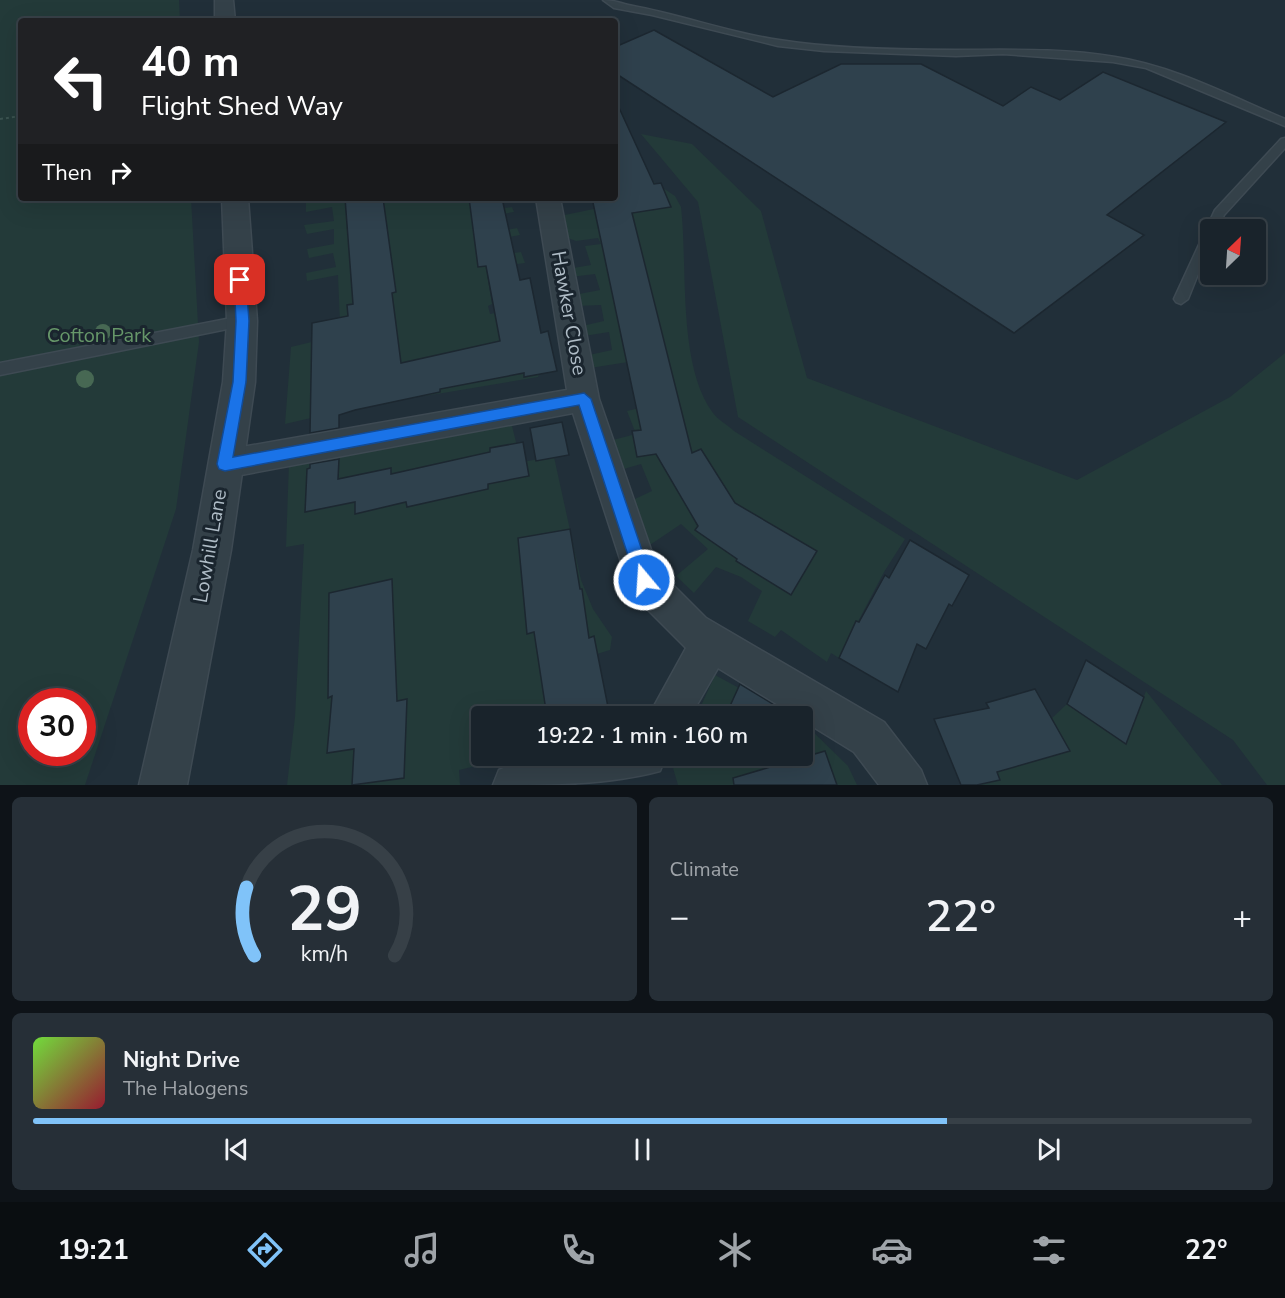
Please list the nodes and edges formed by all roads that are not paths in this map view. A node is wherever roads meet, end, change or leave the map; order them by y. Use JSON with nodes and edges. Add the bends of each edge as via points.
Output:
{"nodes":[{"id":1,"x":224,"y":0,"type":"edge"},
{"id":2,"x":607,"y":0,"type":"edge"},
{"id":3,"x":225,"y":18,"type":"edge"},
{"id":4,"x":1285,"y":123,"type":"edge"},
{"id":5,"x":1285,"y":141,"type":"edge"},
{"id":6,"x":235,"y":201,"type":"edge"},
{"id":7,"x":549,"y":201,"type":"edge"},
{"id":8,"x":1216,"y":219,"type":"edge"},
{"id":9,"x":1200,"y":255,"type":"edge"},
{"id":10,"x":1181,"y":299,"type":"dead end"},
{"id":11,"x":242,"y":321,"type":"junction"},
{"id":12,"x":0,"y":369,"type":"edge"},
{"id":13,"x":584,"y":399,"type":"junction"},
{"id":14,"x":225,"y":464,"type":"junction"},
{"id":15,"x":711,"y":642,"type":"junction"},
{"id":16,"x":674,"y":706,"type":"edge"},
{"id":17,"x":600,"y":766,"type":"edge"},
{"id":18,"x":163,"y":785,"type":"edge"},
{"id":19,"x":514,"y":785,"type":"edge"},
{"id":20,"x":906,"y":785,"type":"edge"}],
"edges":[{"from":1,"to":3,"type":"street"},
{"from":2,"to":4,"type":"lane","via":[[617,6],[778,43],[1113,59],[1149,66]]},
{"from":5,"to":8,"type":"lane"},
{"from":6,"to":11,"type":"street","name":"Lowhill Lane"},
{"from":7,"to":13,"type":"street","name":"Hawker Close"},
{"from":9,"to":10,"type":"lane"},
{"from":11,"to":12,"type":"lane"},
{"from":11,"to":14,"type":"street","name":"Lowhill Lane","via":[[239,382]]},
{"from":13,"to":14,"type":"street"},
{"from":13,"to":15,"type":"street","name":"Hawker Close","via":[[644,580],[693,631]]},
{"from":14,"to":18,"type":"street","name":"Lowhill Lane","via":[[212,550]]},
{"from":15,"to":16,"type":"street"},
{"from":15,"to":20,"type":"street","name":"Hawker Close","via":[[869,737]]},
{"from":17,"to":19,"type":"street"}]}
